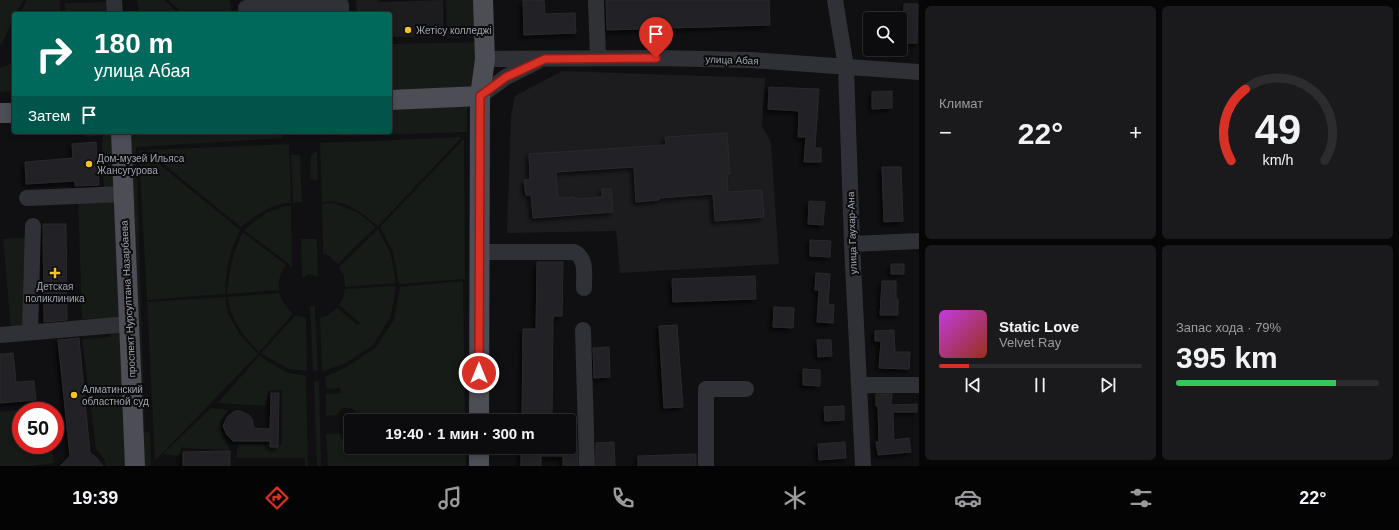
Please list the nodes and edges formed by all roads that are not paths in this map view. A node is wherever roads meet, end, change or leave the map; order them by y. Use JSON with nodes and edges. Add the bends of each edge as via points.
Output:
{"nodes":[{"id":1,"x":114,"y":0,"type":"edge"},
{"id":2,"x":483,"y":0,"type":"edge"},
{"id":3,"x":596,"y":0,"type":"edge"},
{"id":4,"x":835,"y":0,"type":"edge"},
{"id":5,"x":246,"y":8,"type":"dead end"},
{"id":6,"x":115,"y":12,"type":"edge"},
{"id":7,"x":341,"y":12,"type":"edge"},
{"id":8,"x":598,"y":58,"type":"junction"},
{"id":9,"x":485,"y":59,"type":"junction"},
{"id":10,"x":545,"y":59,"type":"junction"},
{"id":11,"x":846,"y":67,"type":"junction"},
{"id":12,"x":919,"y":72,"type":"edge"},
{"id":13,"x":480,"y":96,"type":"junction"},
{"id":14,"x":392,"y":100,"type":"edge"},
{"id":15,"x":0,"y":113,"type":"edge"},
{"id":16,"x":12,"y":113,"type":"edge"},
{"id":17,"x":121,"y":134,"type":"edge"},
{"id":18,"x":123,"y":194,"type":"junction"},
{"id":19,"x":27,"y":198,"type":"dead end"},
{"id":20,"x":33,"y":226,"type":"dead end"},
{"id":21,"x":919,"y":241,"type":"edge"},
{"id":22,"x":852,"y":244,"type":"junction"},
{"id":23,"x":480,"y":252,"type":"junction"},
{"id":24,"x":584,"y":288,"type":"dead end"},
{"id":25,"x":129,"y":324,"type":"junction"},
{"id":26,"x":583,"y":330,"type":"dead end"},
{"id":27,"x":30,"y":332,"type":"junction"},
{"id":28,"x":0,"y":335,"type":"edge"},
{"id":29,"x":860,"y":385,"type":"junction"},
{"id":30,"x":919,"y":385,"type":"edge"},
{"id":31,"x":746,"y":389,"type":"dead end"},
{"id":32,"x":479,"y":414,"type":"edge"},
{"id":33,"x":479,"y":454,"type":"edge"},
{"id":34,"x":135,"y":466,"type":"edge"},
{"id":35,"x":479,"y":466,"type":"edge"},
{"id":36,"x":587,"y":466,"type":"edge"},
{"id":37,"x":706,"y":466,"type":"edge"},
{"id":38,"x":863,"y":466,"type":"edge"}],
"edges":[{"from":1,"to":6,"type":"street"},
{"from":2,"to":9,"type":"main road"},
{"from":3,"to":8,"type":"street"},
{"from":4,"to":11,"type":"street","name":"улица Гаухар-Ана"},
{"from":5,"to":7,"type":"street","via":[[341,5]]},
{"from":8,"to":10,"type":"street","name":"улица Абая"},
{"from":8,"to":11,"type":"street","name":"улица Абая","via":[[751,60]]},
{"from":9,"to":10,"type":"street","name":"улица Абая"},
{"from":9,"to":13,"type":"main road"},
{"from":10,"to":13,"type":"street","name":"улица Абая","via":[[506,77]]},
{"from":11,"to":12,"type":"street","name":"улица Абая"},
{"from":11,"to":22,"type":"street","name":"улица Гаухар-Ана"},
{"from":13,"to":14,"type":"main road"},
{"from":13,"to":23,"type":"main road"},
{"from":15,"to":16,"type":"main road"},
{"from":17,"to":18,"type":"main road","name":"проспект Нурсултана Назарбаева"},
{"from":18,"to":19,"type":"street"},
{"from":18,"to":25,"type":"main road","name":"проспект Нурсултана Назарбаева"},
{"from":20,"to":27,"type":"street"},
{"from":21,"to":22,"type":"street"},
{"from":22,"to":29,"type":"street","name":"улица Гаухар-Ана"},
{"from":23,"to":24,"type":"street","via":[[574,252],[580,255],[583,261]]},
{"from":23,"to":32,"type":"main road"},
{"from":25,"to":27,"type":"street"},
{"from":25,"to":34,"type":"main road","name":"проспект Нурсултана Назарбаева"},
{"from":26,"to":36,"type":"street"},
{"from":27,"to":28,"type":"street"},
{"from":29,"to":30,"type":"street"},
{"from":29,"to":38,"type":"street","name":"улица Гаухар-Ана"},
{"from":31,"to":37,"type":"street","via":[[706,390]]},
{"from":33,"to":35,"type":"main road"}]}
